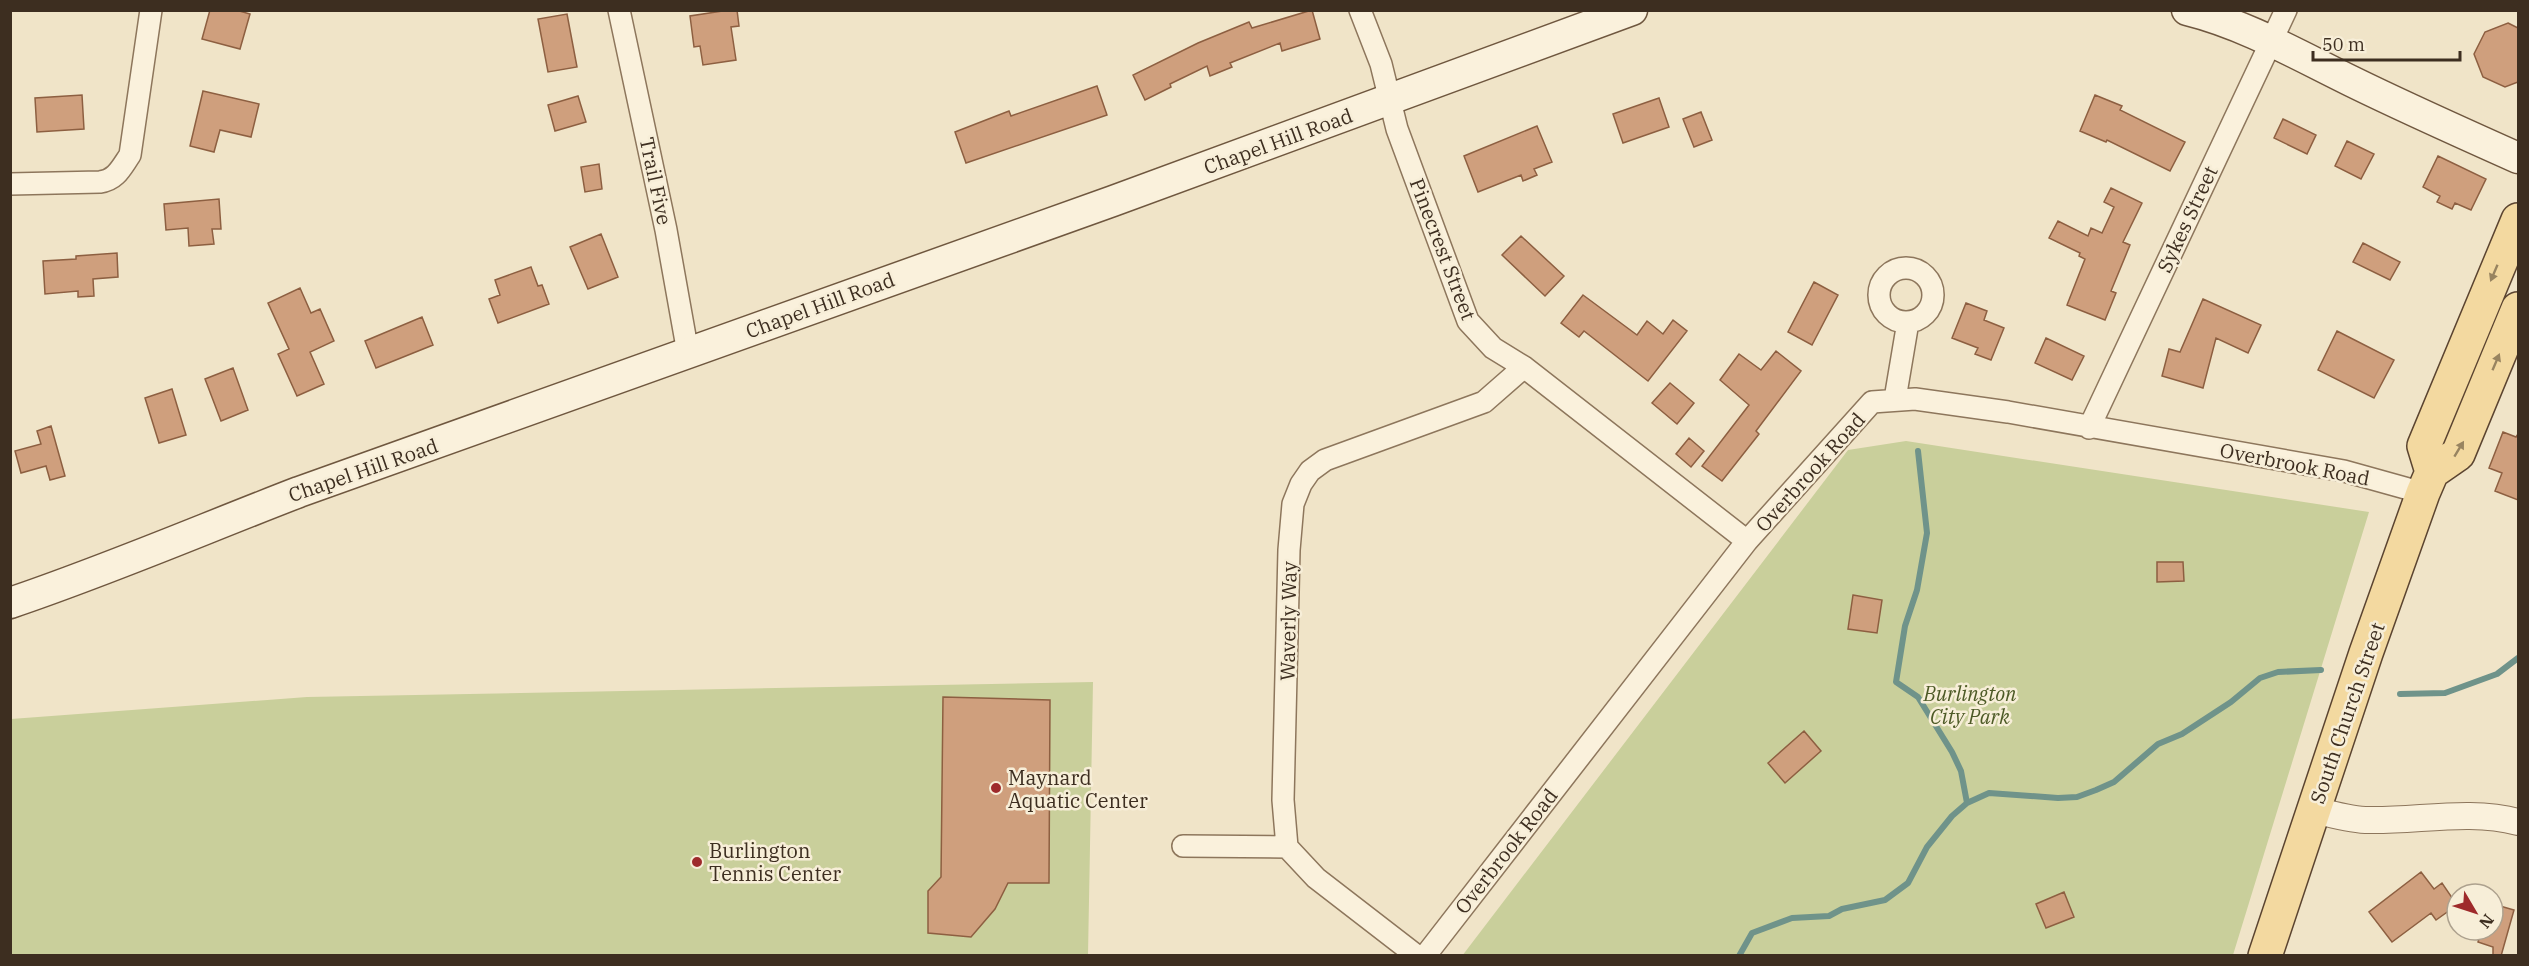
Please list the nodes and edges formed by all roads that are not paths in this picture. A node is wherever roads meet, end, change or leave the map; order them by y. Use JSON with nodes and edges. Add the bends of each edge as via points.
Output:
{"nodes":[{"id":1,"x":151,"y":10,"type":"edge"},
{"id":2,"x":619,"y":10,"type":"edge"},
{"id":3,"x":1360,"y":10,"type":"edge"},
{"id":4,"x":1632,"y":10,"type":"edge"},
{"id":5,"x":2187,"y":10,"type":"edge"},
{"id":6,"x":2286,"y":10,"type":"edge"},
{"id":7,"x":2272,"y":42,"type":"junction"},
{"id":8,"x":1389,"y":100,"type":"junction"},
{"id":9,"x":2518,"y":158,"type":"edge"},
{"id":10,"x":10,"y":184,"type":"edge"},
{"id":11,"x":2518,"y":220,"type":"edge"},
{"id":12,"x":2518,"y":309,"type":"edge"},
{"id":13,"x":1908,"y":322,"type":"dead end"},
{"id":14,"x":688,"y":353,"type":"junction"},
{"id":15,"x":1524,"y":367,"type":"junction"},
{"id":16,"x":1895,"y":399,"type":"junction"},
{"id":17,"x":2089,"y":428,"type":"junction"},
{"id":18,"x":2428,"y":483,"type":"junction"},
{"id":19,"x":1748,"y":541,"type":"junction"},
{"id":20,"x":10,"y":603,"type":"edge"},
{"id":21,"x":2314,"y":810,"type":"junction"},
{"id":22,"x":2518,"y":822,"type":"edge"},
{"id":23,"x":1183,"y":846,"type":"dead end"},
{"id":24,"x":1287,"y":847,"type":"junction"},
{"id":25,"x":1417,"y":956,"type":"edge"},
{"id":26,"x":1425,"y":956,"type":"edge"},
{"id":27,"x":2265,"y":956,"type":"edge"}],
"edges":[{"from":1,"to":10,"type":"street","via":[[130,155],[125,163],[110,181]]},
{"from":2,"to":14,"type":"street","name":"Trail Five"},
{"from":3,"to":8,"type":"street","name":"Pinecrest Street","via":[[1381,64]]},
{"from":4,"to":8,"type":"main road","name":"Chapel Hill Road"},
{"from":5,"to":7,"type":"main road"},
{"from":6,"to":7,"type":"street","name":"Sykes Street"},
{"from":7,"to":9,"type":"main road"},
{"from":7,"to":17,"type":"street","name":"Sykes Street"},
{"from":8,"to":14,"type":"main road","name":"Chapel Hill Road"},
{"from":8,"to":15,"type":"street","name":"Pinecrest Street","via":[[1468,321],[1493,348]]},
{"from":11,"to":18,"type":"main road","one_way":true,"via":[[2424,446]]},
{"from":18,"to":12,"type":"main road","one_way":true,"via":[[2458,454]]},
{"from":13,"to":16,"type":"street"},
{"from":14,"to":20,"type":"main road","name":"Chapel Hill Road","via":[[299,492],[76,581]]},
{"from":15,"to":19,"type":"street","name":"Pinecrest Street"},
{"from":15,"to":24,"type":"street","name":"Waverly Way","via":[[1484,402],[1325,460],[1300,484],[1293,504],[1289,550],[1283,800]]},
{"from":16,"to":17,"type":"street","name":"Overbrook Road","via":[[2008,412]]},
{"from":16,"to":19,"type":"street","name":"Overbrook Road","via":[[1872,402]]},
{"from":17,"to":18,"type":"street","name":"Overbrook Road"},
{"from":18,"to":21,"type":"main road","name":"South Church Street"},
{"from":19,"to":26,"type":"street","name":"Overbrook Road"},
{"from":21,"to":22,"type":"street","via":[[2367,820],[2497,816]]},
{"from":21,"to":27,"type":"main road","name":"South Church Street"},
{"from":23,"to":24,"type":"street"},
{"from":24,"to":25,"type":"street","via":[[1316,878]]}]}
